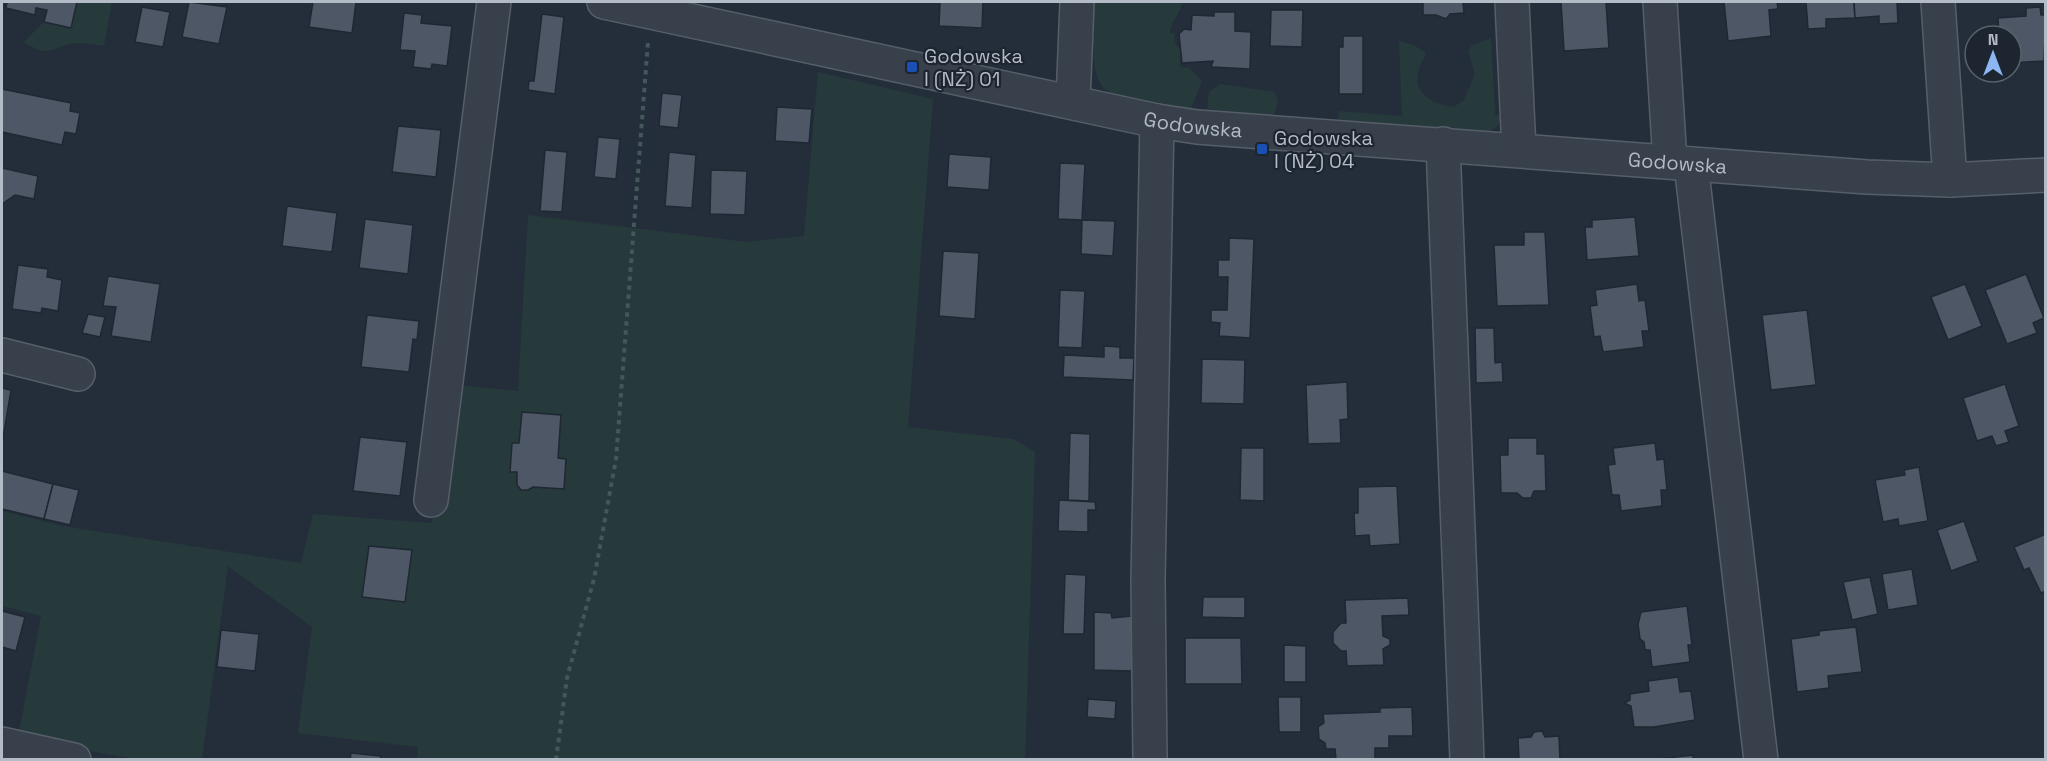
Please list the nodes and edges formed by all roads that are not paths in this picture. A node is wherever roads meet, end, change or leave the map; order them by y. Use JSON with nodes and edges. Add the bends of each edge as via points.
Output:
{"nodes":[{"id":1,"x":494,"y":2,"type":"edge"},
{"id":2,"x":604,"y":2,"type":"edge"},
{"id":3,"x":1077,"y":2,"type":"edge"},
{"id":4,"x":1512,"y":2,"type":"edge"},
{"id":5,"x":1660,"y":2,"type":"edge"},
{"id":6,"x":1938,"y":2,"type":"edge"},
{"id":7,"x":1073,"y":102,"type":"junction"},
{"id":8,"x":1157,"y":121,"type":"junction"},
{"id":9,"x":1443,"y":144,"type":"junction"},
{"id":10,"x":1519,"y":150,"type":"junction"},
{"id":11,"x":1681,"y":163,"type":"junction"},
{"id":12,"x":2046,"y":174,"type":"edge"},
{"id":13,"x":1950,"y":180,"type":"junction"},
{"id":14,"x":2,"y":355,"type":"edge"},
{"id":15,"x":78,"y":374,"type":"dead end"},
{"id":16,"x":431,"y":500,"type":"dead end"},
{"id":17,"x":2,"y":744,"type":"edge"},
{"id":18,"x":74,"y":759,"type":"edge"},
{"id":19,"x":1150,"y":759,"type":"edge"},
{"id":20,"x":1467,"y":759,"type":"edge"},
{"id":21,"x":1761,"y":759,"type":"edge"}],
"edges":[{"from":1,"to":16,"type":"street"},
{"from":2,"to":7,"type":"street","name":"Godowska"},
{"from":3,"to":7,"type":"street"},
{"from":4,"to":10,"type":"street"},
{"from":5,"to":11,"type":"street"},
{"from":6,"to":13,"type":"street"},
{"from":7,"to":8,"type":"street","name":"Godowska"},
{"from":8,"to":9,"type":"street","name":"Godowska"},
{"from":8,"to":19,"type":"street","via":[[1148,579]]},
{"from":9,"to":10,"type":"street","name":"Godowska"},
{"from":9,"to":20,"type":"street"},
{"from":10,"to":11,"type":"street","name":"Godowska"},
{"from":11,"to":13,"type":"street","name":"Godowska"},
{"from":11,"to":21,"type":"street"},
{"from":12,"to":13,"type":"street","name":"Godowska"},
{"from":14,"to":15,"type":"street"},
{"from":17,"to":18,"type":"street"}]}
